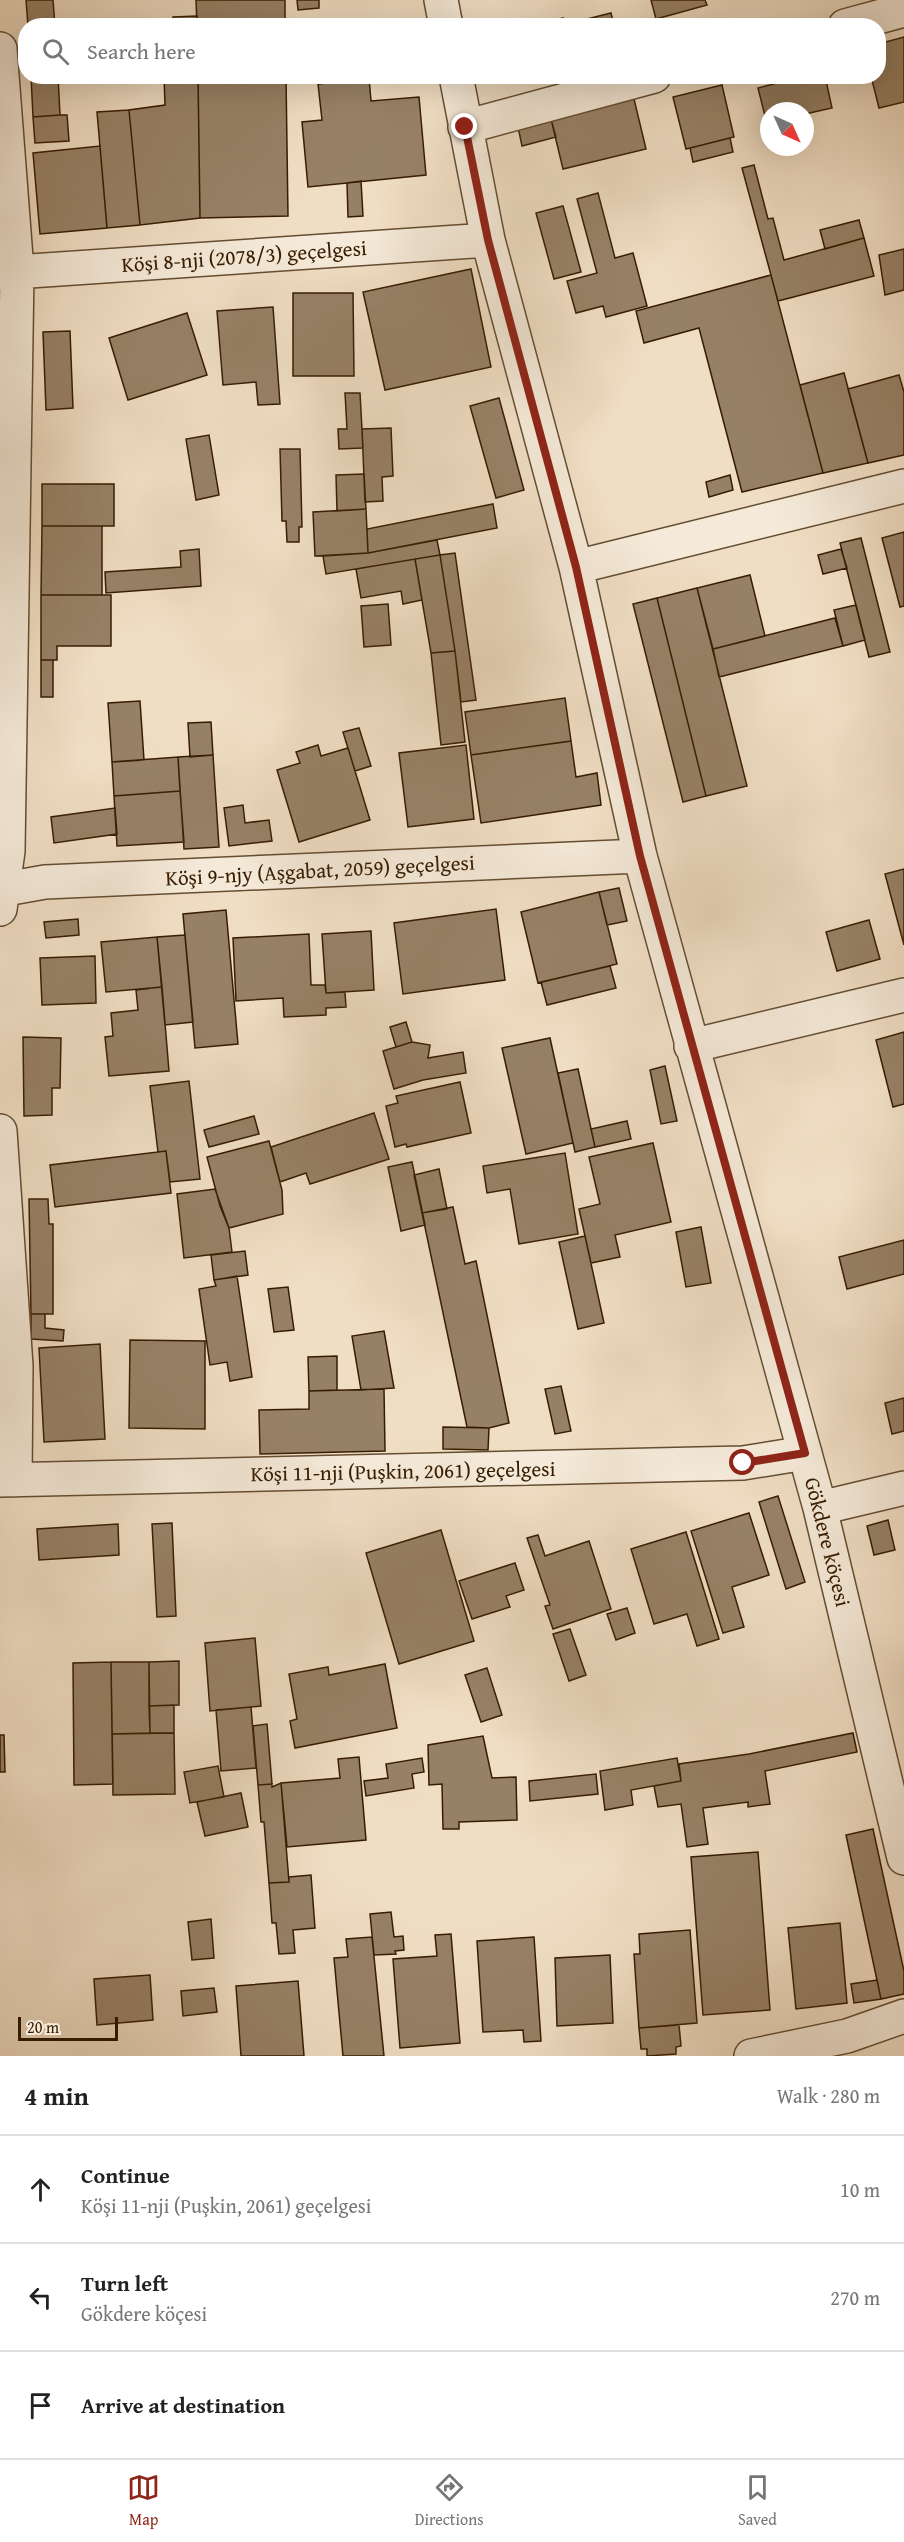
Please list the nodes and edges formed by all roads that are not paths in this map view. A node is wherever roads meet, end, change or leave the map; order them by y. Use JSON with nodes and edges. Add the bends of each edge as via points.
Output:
{"nodes":[{"id":1,"x":441,"y":0,"type":"edge"},
{"id":2,"x":904,"y":10,"type":"edge"},
{"id":3,"x":444,"y":18,"type":"edge"},
{"id":4,"x":874,"y":18,"type":"edge"},
{"id":5,"x":0,"y":50,"type":"edge"},
{"id":6,"x":457,"y":84,"type":"edge"},
{"id":7,"x":624,"y":84,"type":"edge"},
{"id":8,"x":465,"y":127,"type":"junction"},
{"id":9,"x":488,"y":240,"type":"junction"},
{"id":10,"x":8,"y":272,"type":"edge"},
{"id":11,"x":904,"y":486,"type":"edge"},
{"id":12,"x":576,"y":567,"type":"junction"},
{"id":13,"x":640,"y":856,"type":"junction"},
{"id":14,"x":1,"y":896,"type":"edge"},
{"id":15,"x":904,"y":995,"type":"edge"},
{"id":16,"x":691,"y":1046,"type":"junction"},
{"id":17,"x":0,"y":1131,"type":"edge"},
{"id":18,"x":805,"y":1453,"type":"junction"},
{"id":19,"x":8,"y":1480,"type":"edge"},
{"id":20,"x":904,"y":1488,"type":"edge"},
{"id":21,"x":820,"y":1508,"type":"junction"},
{"id":22,"x":904,"y":1858,"type":"edge"},
{"id":23,"x":904,"y":2016,"type":"edge"},
{"id":24,"x":751,"y":2056,"type":"edge"}],
"edges":[{"from":1,"to":3,"type":"street"},
{"from":2,"to":4,"type":"street"},
{"from":5,"to":10,"type":"street"},
{"from":6,"to":8,"type":"street","name":"Gökdere köçesi"},
{"from":7,"to":8,"type":"street"},
{"from":8,"to":9,"type":"street","name":"Gökdere köçesi"},
{"from":9,"to":10,"type":"street","name":"Köşi 8-nji (2078/3) geçelgesi"},
{"from":9,"to":12,"type":"street","name":"Gökdere köçesi"},
{"from":10,"to":14,"type":"street","via":[[8,851]]},
{"from":11,"to":12,"type":"street"},
{"from":12,"to":13,"type":"street","name":"Gökdere köçesi"},
{"from":13,"to":14,"type":"street","name":"Köşi 9-njy (Aşgabat, 2059) geçelgesi","via":[[45,882]]},
{"from":13,"to":16,"type":"street","name":"Gökdere köçesi"},
{"from":15,"to":16,"type":"street"},
{"from":16,"to":18,"type":"street","name":"Gökdere köçesi"},
{"from":17,"to":19,"type":"street","via":[[16,1366]]},
{"from":18,"to":19,"type":"street","name":"Köşi 11-nji (Puşkin, 2061) geçelgesi","via":[[743,1463]]},
{"from":18,"to":21,"type":"street","name":"Gökdere köçesi"},
{"from":20,"to":21,"type":"street"},
{"from":21,"to":22,"type":"street","name":"Gökdere köçesi"},
{"from":23,"to":24,"type":"street","via":[[847,2036]]}]}
